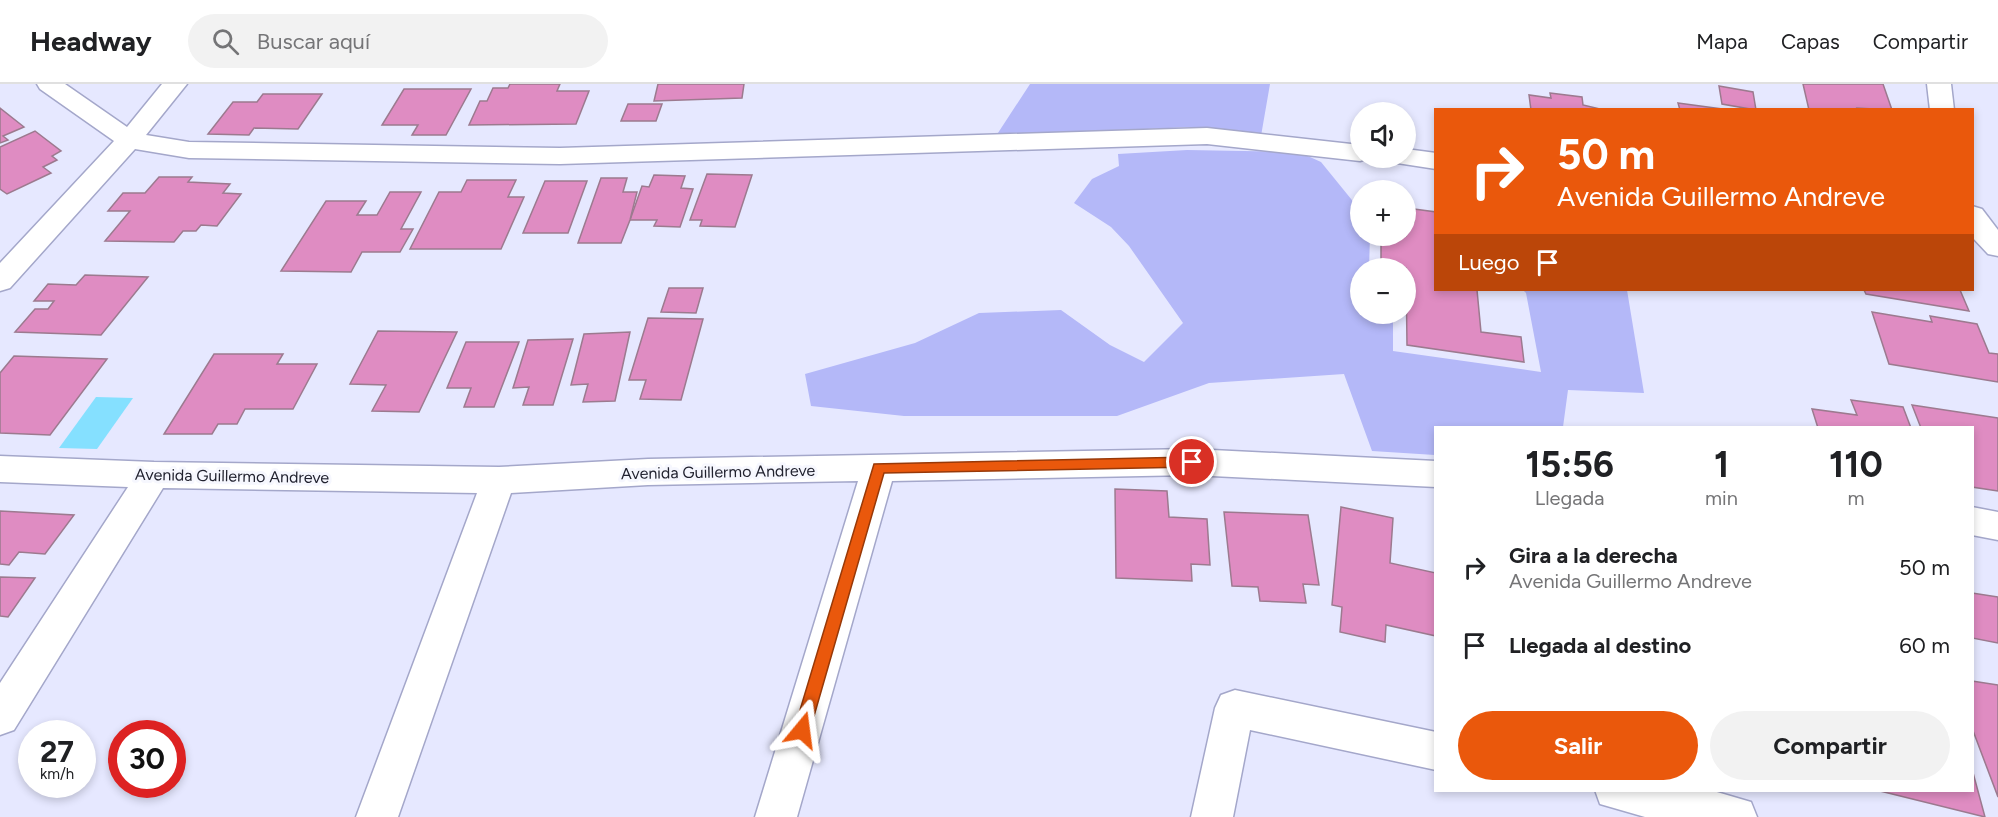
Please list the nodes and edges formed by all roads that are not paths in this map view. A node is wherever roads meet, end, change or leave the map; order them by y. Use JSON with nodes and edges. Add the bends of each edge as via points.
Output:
{"nodes":[{"id":1,"x":49,"y":84,"type":"edge"},
{"id":2,"x":175,"y":84,"type":"edge"},
{"id":3,"x":1939,"y":84,"type":"edge"},
{"id":4,"x":1942,"y":108,"type":"edge"},
{"id":5,"x":129,"y":140,"type":"junction"},
{"id":6,"x":1350,"y":152,"type":"edge"},
{"id":7,"x":1416,"y":159,"type":"edge"},
{"id":8,"x":1434,"y":161,"type":"edge"},
{"id":9,"x":0,"y":280,"type":"edge"},
{"id":10,"x":879,"y":468,"type":"junction"},
{"id":11,"x":0,"y":469,"type":"edge"},
{"id":12,"x":1434,"y":474,"type":"edge"},
{"id":13,"x":154,"y":475,"type":"junction"},
{"id":14,"x":500,"y":480,"type":"junction"},
{"id":15,"x":1974,"y":520,"type":"edge"},
{"id":16,"x":1998,"y":526,"type":"edge"},
{"id":17,"x":0,"y":717,"type":"edge"},
{"id":18,"x":1434,"y":751,"type":"edge"},
{"id":19,"x":1624,"y":792,"type":"edge"},
{"id":20,"x":376,"y":817,"type":"edge"},
{"id":21,"x":776,"y":817,"type":"edge"},
{"id":22,"x":1212,"y":817,"type":"edge"},
{"id":23,"x":1736,"y":817,"type":"edge"}],
"edges":[{"from":1,"to":5,"type":"street"},
{"from":2,"to":5,"type":"street"},
{"from":3,"to":4,"type":"street"},
{"from":5,"to":6,"type":"street","via":[[189,150],[560,156],[1207,136]]},
{"from":5,"to":9,"type":"street"},
{"from":7,"to":8,"type":"street"},
{"from":10,"to":12,"type":"street","name":"Avenida Guillermo Andreve","via":[[1192,462]]},
{"from":10,"to":14,"type":"street","name":"Avenida Guillermo Andreve","via":[[648,472]]},
{"from":10,"to":21,"type":"street"},
{"from":11,"to":13,"type":"street","name":"Avenida Guillermo Andreve"},
{"from":13,"to":14,"type":"street","name":"Avenida Guillermo Andreve"},
{"from":13,"to":17,"type":"street"},
{"from":14,"to":20,"type":"street"},
{"from":15,"to":16,"type":"street"},
{"from":18,"to":22,"type":"street","via":[[1235,708]]},
{"from":19,"to":23,"type":"street"}]}
